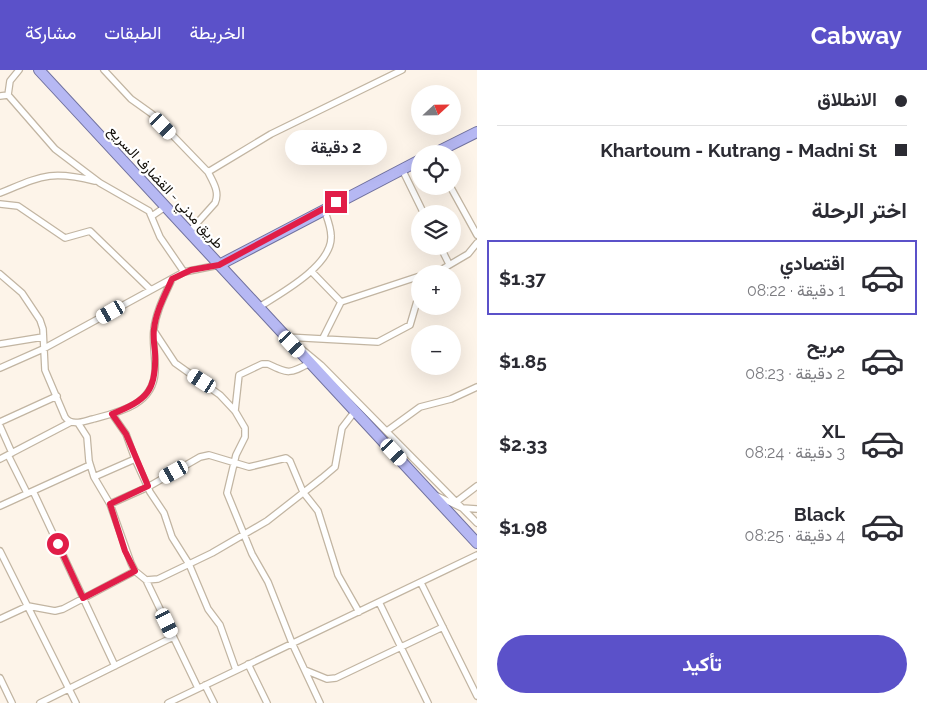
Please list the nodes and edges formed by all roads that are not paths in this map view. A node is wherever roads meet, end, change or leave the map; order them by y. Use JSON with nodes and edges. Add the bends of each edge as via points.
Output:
{"nodes":[{"id":1,"x":19,"y":70,"type":"edge"},
{"id":2,"x":104,"y":70,"type":"edge"},
{"id":3,"x":402,"y":70,"type":"edge"},
{"id":4,"x":44,"y":72,"type":"edge"},
{"id":5,"x":8,"y":94,"type":"junction"},
{"id":6,"x":0,"y":96,"type":"edge"},
{"id":7,"x":476,"y":135,"type":"edge"},
{"id":8,"x":453,"y":145,"type":"edge"},
{"id":9,"x":411,"y":164,"type":"edge"},
{"id":10,"x":402,"y":169,"type":"junction"},
{"id":11,"x":208,"y":172,"type":"junction"},
{"id":12,"x":100,"y":182,"type":"junction"},
{"id":13,"x":0,"y":192,"type":"edge"},
{"id":14,"x":455,"y":195,"type":"edge"},
{"id":15,"x":0,"y":204,"type":"edge"},
{"id":16,"x":420,"y":205,"type":"edge"},
{"id":17,"x":166,"y":207,"type":"junction"},
{"id":18,"x":324,"y":209,"type":"junction"},
{"id":19,"x":152,"y":216,"type":"junction"},
{"id":20,"x":189,"y":232,"type":"junction"},
{"id":21,"x":477,"y":235,"type":"edge"},
{"id":22,"x":477,"y":243,"type":"edge"},
{"id":23,"x":444,"y":255,"type":"edge"},
{"id":24,"x":448,"y":264,"type":"joint"},
{"id":25,"x":219,"y":265,"type":"junction"},
{"id":26,"x":311,"y":271,"type":"junction"},
{"id":27,"x":184,"y":272,"type":"junction"},
{"id":28,"x":0,"y":274,"type":"edge"},
{"id":29,"x":172,"y":279,"type":"junction"},
{"id":30,"x":411,"y":279,"type":"edge"},
{"id":31,"x":151,"y":290,"type":"junction"},
{"id":32,"x":341,"y":302,"type":"junction"},
{"id":33,"x":259,"y":307,"type":"junction"},
{"id":34,"x":413,"y":315,"type":"edge"},
{"id":35,"x":154,"y":331,"type":"junction"},
{"id":36,"x":43,"y":337,"type":"junction"},
{"id":37,"x":323,"y":338,"type":"junction"},
{"id":38,"x":289,"y":340,"type":"junction"},
{"id":39,"x":0,"y":344,"type":"edge"},
{"id":40,"x":43,"y":349,"type":"junction"},
{"id":41,"x":310,"y":363,"type":"junction"},
{"id":42,"x":0,"y":368,"type":"edge"},
{"id":43,"x":477,"y":387,"type":"edge"},
{"id":44,"x":57,"y":396,"type":"junction"},
{"id":45,"x":235,"y":411,"type":"junction"},
{"id":46,"x":355,"y":411,"type":"junction"},
{"id":47,"x":112,"y":414,"type":"junction"},
{"id":48,"x":0,"y":422,"type":"edge"},
{"id":49,"x":70,"y":422,"type":"junction"},
{"id":50,"x":78,"y":423,"type":"junction"},
{"id":51,"x":0,"y":426,"type":"edge"},
{"id":52,"x":387,"y":431,"type":"junction"},
{"id":53,"x":10,"y":454,"type":"junction"},
{"id":54,"x":0,"y":459,"type":"edge"},
{"id":55,"x":134,"y":459,"type":"junction"},
{"id":56,"x":233,"y":464,"type":"junction"},
{"id":57,"x":90,"y":465,"type":"junction"},
{"id":58,"x":94,"y":477,"type":"junction"},
{"id":59,"x":148,"y":486,"type":"junction"},
{"id":60,"x":477,"y":486,"type":"edge"},
{"id":61,"x":30,"y":492,"type":"junction"},
{"id":62,"x":303,"y":492,"type":"junction"},
{"id":63,"x":432,"y":494,"type":"junction"},
{"id":64,"x":456,"y":502,"type":"junction"},
{"id":65,"x":110,"y":504,"type":"junction"},
{"id":66,"x":0,"y":506,"type":"edge"},
{"id":67,"x":462,"y":508,"type":"junction"},
{"id":68,"x":477,"y":509,"type":"edge"},
{"id":69,"x":477,"y":523,"type":"edge"},
{"id":70,"x":244,"y":534,"type":"junction"},
{"id":71,"x":477,"y":543,"type":"edge"},
{"id":72,"x":0,"y":551,"type":"edge"},
{"id":73,"x":477,"y":555,"type":"edge"},
{"id":74,"x":6,"y":564,"type":"junction"},
{"id":75,"x":189,"y":564,"type":"junction"},
{"id":76,"x":0,"y":567,"type":"edge"},
{"id":77,"x":135,"y":571,"type":"junction"},
{"id":78,"x":146,"y":580,"type":"junction"},
{"id":79,"x":421,"y":583,"type":"junction"},
{"id":80,"x":83,"y":598,"type":"junction"},
{"id":81,"x":379,"y":602,"type":"junction"},
{"id":82,"x":28,"y":606,"type":"junction"},
{"id":83,"x":359,"y":612,"type":"junction"},
{"id":84,"x":0,"y":619,"type":"edge"},
{"id":85,"x":443,"y":628,"type":"junction"},
{"id":86,"x":174,"y":637,"type":"junction"},
{"id":87,"x":292,"y":643,"type":"junction"},
{"id":88,"x":401,"y":647,"type":"junction"},
{"id":89,"x":248,"y":664,"type":"junction"},
{"id":90,"x":115,"y":666,"type":"junction"},
{"id":91,"x":236,"y":670,"type":"junction"},
{"id":92,"x":305,"y":670,"type":"junction"},
{"id":93,"x":0,"y":678,"type":"edge"},
{"id":94,"x":205,"y":685,"type":"junction"},
{"id":95,"x":69,"y":688,"type":"junction"},
{"id":96,"x":198,"y":688,"type":"junction"},
{"id":97,"x":477,"y":696,"type":"edge"},
{"id":98,"x":12,"y":703,"type":"edge"},
{"id":99,"x":40,"y":703,"type":"edge"},
{"id":100,"x":76,"y":703,"type":"edge"},
{"id":101,"x":168,"y":703,"type":"edge"},
{"id":102,"x":214,"y":703,"type":"edge"},
{"id":103,"x":267,"y":703,"type":"edge"},
{"id":104,"x":320,"y":703,"type":"edge"},
{"id":105,"x":428,"y":703,"type":"edge"}],
"edges":[{"from":1,"to":5,"type":"street","via":[[10,81]]},
{"from":2,"to":11,"type":"street"},
{"from":3,"to":11,"type":"street","via":[[271,134]]},
{"from":4,"to":17,"type":"highway","name":"طريق مدني - القضارف السريع"},
{"from":5,"to":6,"type":"street"},
{"from":5,"to":12,"type":"street","via":[[46,142]]},
{"from":7,"to":8,"type":"highway"},
{"from":9,"to":10,"type":"highway"},
{"from":10,"to":16,"type":"street"},
{"from":10,"to":18,"type":"highway"},
{"from":11,"to":20,"type":"street","via":[[217,198]]},
{"from":12,"to":13,"type":"street","via":[[52,174]]},
{"from":12,"to":19,"type":"street","via":[[145,208]]},
{"from":14,"to":21,"type":"street"},
{"from":15,"to":31,"type":"street","via":[[18,206],[65,238],[90,231]]},
{"from":17,"to":19,"type":"street"},
{"from":17,"to":20,"type":"highway","name":"طريق مدني - القضارف السريع"},
{"from":18,"to":25,"type":"highway"},
{"from":18,"to":26,"type":"street","via":[[331,241]]},
{"from":19,"to":27,"type":"street","via":[[160,237]]},
{"from":20,"to":25,"type":"highway","name":"طريق مدني - القضارف السريع"},
{"from":22,"to":24,"type":"street","via":[[468,254]]},
{"from":23,"to":24,"type":"street"},
{"from":25,"to":27,"type":"street"},
{"from":25,"to":33,"type":"highway","name":"طريق مدني - القضارف السريع"},
{"from":26,"to":32,"type":"street"},
{"from":26,"to":33,"type":"street"},
{"from":27,"to":29,"type":"street"},
{"from":28,"to":36,"type":"street","via":[[29,302],[40,320]]},
{"from":29,"to":31,"type":"street"},
{"from":29,"to":35,"type":"street","via":[[158,310]]},
{"from":30,"to":32,"type":"street"},
{"from":31,"to":40,"type":"street"},
{"from":32,"to":37,"type":"street"},
{"from":33,"to":38,"type":"highway","name":"طريق مدني - القضارف السريع"},
{"from":34,"to":37,"type":"street","via":[[410,325],[383,342]]},
{"from":35,"to":45,"type":"street","via":[[175,363],[211,388]]},
{"from":35,"to":47,"type":"street","via":[[155,374],[147,394],[136,404]]},
{"from":36,"to":39,"type":"street"},
{"from":36,"to":40,"type":"street"},
{"from":37,"to":38,"type":"street"},
{"from":38,"to":41,"type":"highway","name":"طريق مدني - القضارف السريع"},
{"from":38,"to":52,"type":"street","via":[[321,365]]},
{"from":40,"to":42,"type":"street"},
{"from":40,"to":44,"type":"street","via":[[45,370]]},
{"from":41,"to":45,"type":"street","via":[[290,372],[262,364],[242,372],[238,378]]},
{"from":41,"to":46,"type":"highway","name":"طريق مدني - القضارف السريع"},
{"from":43,"to":52,"type":"street","via":[[451,399],[420,407]]},
{"from":44,"to":48,"type":"street"},
{"from":44,"to":49,"type":"street"},
{"from":45,"to":56,"type":"street","via":[[246,432]]},
{"from":46,"to":62,"type":"street","via":[[342,428],[335,467]]},
{"from":46,"to":63,"type":"highway","name":"طريق مدني - القضارف السريع"},
{"from":47,"to":50,"type":"street"},
{"from":47,"to":55,"type":"street","via":[[126,434]]},
{"from":49,"to":50,"type":"street"},
{"from":49,"to":53,"type":"street"},
{"from":50,"to":57,"type":"street","via":[[88,442]]},
{"from":51,"to":53,"type":"street"},
{"from":52,"to":64,"type":"street"},
{"from":53,"to":54,"type":"street"},
{"from":53,"to":61,"type":"street"},
{"from":55,"to":58,"type":"street"},
{"from":55,"to":59,"type":"street"},
{"from":56,"to":59,"type":"street","via":[[209,455],[200,457]]},
{"from":56,"to":62,"type":"street","via":[[249,467],[286,458]]},
{"from":56,"to":70,"type":"street","via":[[227,493]]},
{"from":57,"to":58,"type":"street"},
{"from":57,"to":61,"type":"street"},
{"from":58,"to":65,"type":"street"},
{"from":59,"to":65,"type":"street"},
{"from":59,"to":75,"type":"street"},
{"from":60,"to":64,"type":"street"},
{"from":61,"to":66,"type":"street"},
{"from":61,"to":80,"type":"street"},
{"from":62,"to":70,"type":"street","via":[[267,522]]},
{"from":62,"to":83,"type":"street","via":[[318,511],[338,575]]},
{"from":63,"to":67,"type":"street"},
{"from":63,"to":71,"type":"highway","name":"طريق مدني - القضارف السريع"},
{"from":64,"to":67,"type":"street"},
{"from":65,"to":77,"type":"street"},
{"from":67,"to":68,"type":"street"},
{"from":67,"to":69,"type":"street"},
{"from":70,"to":75,"type":"street"},
{"from":70,"to":87,"type":"street","via":[[254,560],[268,582]]},
{"from":72,"to":74,"type":"street"},
{"from":73,"to":79,"type":"street"},
{"from":74,"to":76,"type":"street"},
{"from":74,"to":82,"type":"street"},
{"from":75,"to":78,"type":"street","via":[[158,579]]},
{"from":75,"to":91,"type":"street","via":[[208,609],[220,625]]},
{"from":77,"to":78,"type":"street"},
{"from":77,"to":80,"type":"street"},
{"from":78,"to":86,"type":"street"},
{"from":79,"to":81,"type":"street"},
{"from":79,"to":85,"type":"street"},
{"from":80,"to":82,"type":"street","via":[[55,611]]},
{"from":80,"to":90,"type":"street"},
{"from":81,"to":83,"type":"street"},
{"from":81,"to":88,"type":"street"},
{"from":82,"to":84,"type":"street"},
{"from":82,"to":95,"type":"street"},
{"from":83,"to":87,"type":"street"},
{"from":85,"to":88,"type":"street"},
{"from":85,"to":97,"type":"street"},
{"from":86,"to":90,"type":"street"},
{"from":86,"to":96,"type":"street"},
{"from":87,"to":89,"type":"street"},
{"from":87,"to":92,"type":"street"},
{"from":88,"to":92,"type":"street","via":[[332,679]]},
{"from":88,"to":105,"type":"street"},
{"from":89,"to":91,"type":"street"},
{"from":89,"to":103,"type":"street"},
{"from":90,"to":95,"type":"street"},
{"from":91,"to":94,"type":"street"},
{"from":92,"to":104,"type":"street"},
{"from":93,"to":98,"type":"street"},
{"from":94,"to":96,"type":"street"},
{"from":94,"to":102,"type":"street"},
{"from":95,"to":99,"type":"street"},
{"from":95,"to":100,"type":"street"},
{"from":96,"to":101,"type":"street"}]}
